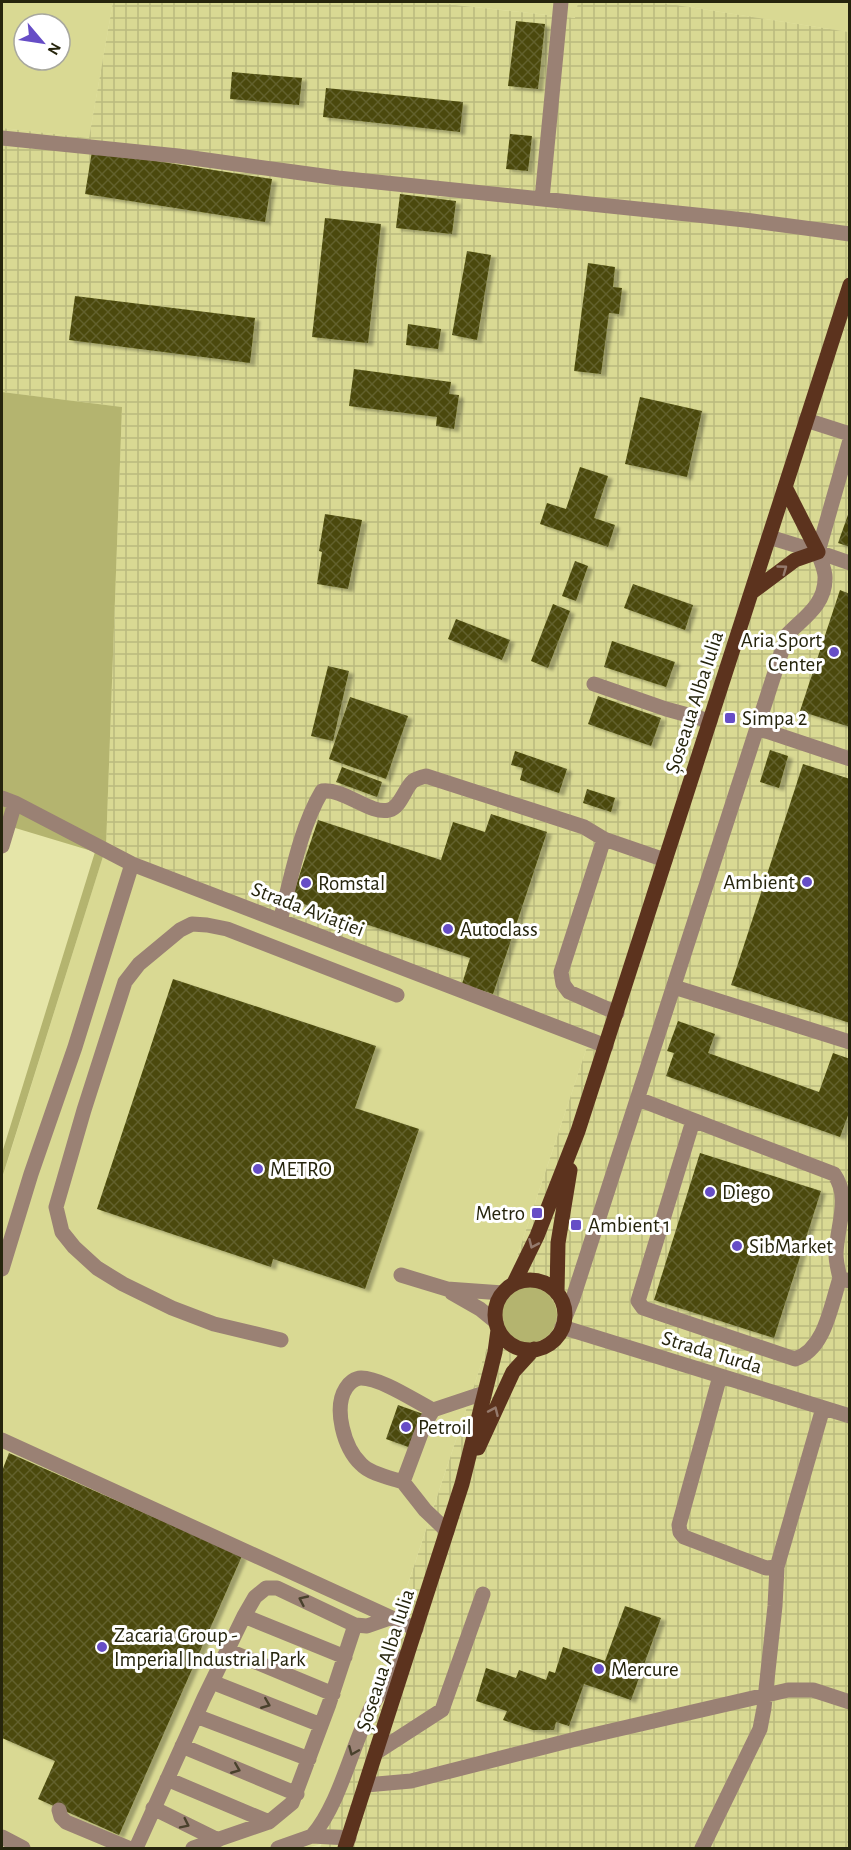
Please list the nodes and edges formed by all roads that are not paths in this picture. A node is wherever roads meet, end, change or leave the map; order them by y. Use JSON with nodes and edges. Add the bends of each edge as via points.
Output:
{"nodes":[{"id":1,"x":561,"y":2,"type":"edge"},
{"id":2,"x":2,"y":138,"type":"edge"},
{"id":3,"x":542,"y":199,"type":"junction"},
{"id":4,"x":849,"y":234,"type":"edge"},
{"id":5,"x":849,"y":285,"type":"edge"},
{"id":6,"x":806,"y":420,"type":"junction"},
{"id":7,"x":849,"y":434,"type":"edge"},
{"id":8,"x":849,"y":441,"type":"edge"},
{"id":9,"x":785,"y":487,"type":"junction"},
{"id":10,"x":769,"y":537,"type":"junction"},
{"id":11,"x":818,"y":552,"type":"junction"},
{"id":12,"x":849,"y":563,"type":"edge"},
{"id":13,"x":752,"y":592,"type":"junction"},
{"id":14,"x":594,"y":684,"type":"dead end"},
{"id":15,"x":710,"y":721,"type":"junction"},
{"id":16,"x":757,"y":728,"type":"junction"},
{"id":17,"x":849,"y":759,"type":"edge"},
{"id":18,"x":8,"y":800,"type":"edge"},
{"id":19,"x":604,"y":839,"type":"junction"},
{"id":20,"x":2,"y":846,"type":"edge"},
{"id":21,"x":665,"y":860,"type":"junction"},
{"id":22,"x":132,"y":864,"type":"junction"},
{"id":23,"x":280,"y":921,"type":"junction"},
{"id":24,"x":674,"y":987,"type":"junction"},
{"id":25,"x":397,"y":995,"type":"dead end"},
{"id":26,"x":617,"y":1013,"type":"junction"},
{"id":27,"x":849,"y":1042,"type":"edge"},
{"id":28,"x":606,"y":1046,"type":"junction"},
{"id":29,"x":638,"y":1099,"type":"junction"},
{"id":30,"x":693,"y":1121,"type":"junction"},
{"id":31,"x":578,"y":1131,"type":"junction"},
{"id":32,"x":2,"y":1269,"type":"edge"},
{"id":33,"x":401,"y":1275,"type":"dead end"},
{"id":34,"x":844,"y":1279,"type":"edge"},
{"id":35,"x":578,"y":1285,"type":"junction"},
{"id":36,"x":508,"y":1288,"type":"junction"},
{"id":37,"x":447,"y":1289,"type":"junction"},
{"id":38,"x":558,"y":1294,"type":"junction"},
{"id":39,"x":563,"y":1324,"type":"junction"},
{"id":40,"x":497,"y":1326,"type":"junction"},
{"id":41,"x":281,"y":1340,"type":"dead end"},
{"id":42,"x":534,"y":1349,"type":"junction"},
{"id":43,"x":720,"y":1376,"type":"junction"},
{"id":44,"x":484,"y":1393,"type":"junction"},
{"id":45,"x":824,"y":1408,"type":"junction"},
{"id":46,"x":433,"y":1410,"type":"junction"},
{"id":47,"x":849,"y":1416,"type":"edge"},
{"id":48,"x":2,"y":1440,"type":"edge"},
{"id":49,"x":403,"y":1482,"type":"junction"},
{"id":50,"x":462,"y":1484,"type":"junction"},
{"id":51,"x":447,"y":1532,"type":"junction"},
{"id":52,"x":777,"y":1567,"type":"junction"},
{"id":53,"x":483,"y":1594,"type":"dead end"},
{"id":54,"x":244,"y":1616,"type":"junction"},
{"id":55,"x":390,"y":1618,"type":"junction"},
{"id":56,"x":355,"y":1625,"type":"junction"},
{"id":57,"x":416,"y":1629,"type":"junction"},
{"id":58,"x":412,"y":1645,"type":"junction"},
{"id":59,"x":227,"y":1650,"type":"junction"},
{"id":60,"x":345,"y":1657,"type":"junction"},
{"id":61,"x":212,"y":1682,"type":"junction"},
{"id":62,"x":333,"y":1694,"type":"junction"},
{"id":63,"x":765,"y":1695,"type":"junction"},
{"id":64,"x":849,"y":1702,"type":"edge"},
{"id":65,"x":196,"y":1716,"type":"junction"},
{"id":66,"x":321,"y":1725,"type":"junction"},
{"id":67,"x":182,"y":1746,"type":"junction"},
{"id":68,"x":377,"y":1752,"type":"junction"},
{"id":69,"x":309,"y":1759,"type":"junction"},
{"id":70,"x":166,"y":1779,"type":"junction"},
{"id":71,"x":366,"y":1785,"type":"junction"},
{"id":72,"x":297,"y":1794,"type":"junction"},
{"id":73,"x":153,"y":1808,"type":"junction"},
{"id":74,"x":58,"y":1810,"type":"dead end"},
{"id":75,"x":269,"y":1822,"type":"junction"},
{"id":76,"x":312,"y":1836,"type":"junction"},
{"id":77,"x":2,"y":1837,"type":"edge"},
{"id":78,"x":218,"y":1840,"type":"junction"},
{"id":79,"x":347,"y":1843,"type":"edge"},
{"id":80,"x":23,"y":1848,"type":"edge"},
{"id":81,"x":128,"y":1848,"type":"edge"},
{"id":82,"x":136,"y":1848,"type":"edge"},
{"id":83,"x":194,"y":1848,"type":"edge"},
{"id":84,"x":278,"y":1848,"type":"edge"},
{"id":85,"x":702,"y":1848,"type":"edge"}],
"edges":[{"from":1,"to":3,"type":"street"},
{"from":2,"to":3,"type":"street"},
{"from":3,"to":4,"type":"street"},
{"from":5,"to":6,"type":"main road","name":"Șoseaua Alba Iulia"},
{"from":6,"to":7,"type":"street"},
{"from":6,"to":9,"type":"main road","name":"Șoseaua Alba Iulia"},
{"from":8,"to":11,"type":"street"},
{"from":9,"to":10,"type":"main road","name":"Șoseaua Alba Iulia"},
{"from":9,"to":11,"type":"main road"},
{"from":10,"to":11,"type":"street"},
{"from":10,"to":13,"type":"main road","name":"Șoseaua Alba Iulia"},
{"from":11,"to":12,"type":"street"},
{"from":13,"to":11,"type":"main road","one_way":true,"via":[[795,560]]},
{"from":11,"to":16,"type":"street","via":[[826,577],[823,593],[817,606],[787,635]]},
{"from":13,"to":15,"type":"main road","name":"Șoseaua Alba Iulia"},
{"from":14,"to":15,"type":"street"},
{"from":15,"to":21,"type":"main road","name":"Șoseaua Alba Iulia"},
{"from":16,"to":17,"type":"street"},
{"from":16,"to":24,"type":"street"},
{"from":18,"to":20,"type":"street"},
{"from":18,"to":22,"type":"street","name":"Strada Aviației"},
{"from":19,"to":21,"type":"street"},
{"from":19,"to":23,"type":"street","via":[[584,827],[426,776],[413,781],[388,811],[331,789],[322,791],[295,862]]},
{"from":19,"to":26,"type":"street","via":[[561,972],[569,992]]},
{"from":21,"to":26,"type":"main road","name":"Șoseaua Alba Iulia"},
{"from":22,"to":23,"type":"street","name":"Strada Aviației"},
{"from":22,"to":32,"type":"street"},
{"from":23,"to":28,"type":"street","name":"Strada Aviației"},
{"from":24,"to":27,"type":"street"},
{"from":24,"to":29,"type":"street"},
{"from":25,"to":41,"type":"street","via":[[207,924],[192,924],[180,930],[139,964],[125,982],[56,1207],[62,1232],[97,1268],[123,1284],[214,1324]]},
{"from":26,"to":28,"type":"main road","name":"Șoseaua Alba Iulia"},
{"from":28,"to":31,"type":"main road","name":"Șoseaua Alba Iulia"},
{"from":29,"to":30,"type":"street"},
{"from":29,"to":35,"type":"street"},
{"from":30,"to":34,"type":"street","via":[[834,1174],[842,1181],[849,1197],[836,1254]]},
{"from":30,"to":34,"type":"street","via":[[638,1301],[643,1308],[795,1359],[806,1356],[819,1341]]},
{"from":31,"to":36,"type":"main road","name":"Șoseaua Alba Iulia","one_way":true,"via":[[537,1236]]},
{"from":31,"to":38,"type":"main road","name":"Șoseaua Alba Iulia","via":[[558,1243]]},
{"from":33,"to":37,"type":"street"},
{"from":35,"to":38,"type":"street","via":[[567,1294]]},
{"from":35,"to":39,"type":"street"},
{"from":36,"to":37,"type":"street"},
{"from":36,"to":38,"type":"main road","via":[[537,1280]]},
{"from":36,"to":40,"type":"main road","via":[[496,1306]]},
{"from":37,"to":40,"type":"street","via":[[480,1309]]},
{"from":38,"to":39,"type":"main road","via":[[563,1303]]},
{"from":39,"to":42,"type":"main road","via":[[551,1342]]},
{"from":39,"to":43,"type":"street","name":"Strada Turda"},
{"from":40,"to":42,"type":"main road","via":[[504,1339],[513,1345]]},
{"from":40,"to":44,"type":"main road","name":"Șoseaua Alba Iulia"},
{"from":50,"to":42,"type":"main road","name":"Șoseaua Alba Iulia","one_way":true,"via":[[513,1372]]},
{"from":43,"to":45,"type":"street","name":"Strada Turda"},
{"from":43,"to":52,"type":"street","via":[[680,1532],[684,1537],[766,1568]]},
{"from":44,"to":46,"type":"street"},
{"from":44,"to":50,"type":"main road","name":"Șoseaua Alba Iulia"},
{"from":45,"to":47,"type":"street","name":"Strada Turda"},
{"from":45,"to":52,"type":"street"},
{"from":46,"to":49,"type":"street"},
{"from":46,"to":49,"type":"street","via":[[380,1383],[360,1378],[349,1383],[340,1397],[340,1416],[351,1453],[363,1467]]},
{"from":48,"to":55,"type":"street"},
{"from":49,"to":51,"type":"street"},
{"from":50,"to":51,"type":"main road","name":"Șoseaua Alba Iulia"},
{"from":51,"to":57,"type":"main road","name":"Șoseaua Alba Iulia"},
{"from":52,"to":63,"type":"street"},
{"from":53,"to":68,"type":"street","via":[[442,1710]]},
{"from":56,"to":54,"type":"street","one_way":true,"via":[[277,1588],[266,1588],[255,1596]]},
{"from":54,"to":59,"type":"street"},
{"from":54,"to":60,"type":"street"},
{"from":55,"to":56,"type":"street","via":[[367,1626]]},
{"from":55,"to":57,"type":"street"},
{"from":56,"to":60,"type":"street"},
{"from":57,"to":58,"type":"main road","name":"Șoseaua Alba Iulia"},
{"from":58,"to":68,"type":"main road","name":"Șoseaua Alba Iulia"},
{"from":58,"to":76,"type":"street","one_way":true,"via":[[372,1706],[329,1808]]},
{"from":59,"to":61,"type":"street"},
{"from":59,"to":62,"type":"street"},
{"from":60,"to":62,"type":"street"},
{"from":61,"to":65,"type":"street"},
{"from":61,"to":66,"type":"street","one_way":true},
{"from":62,"to":66,"type":"street"},
{"from":63,"to":64,"type":"street","via":[[813,1690]]},
{"from":63,"to":71,"type":"street","via":[[411,1781]]},
{"from":63,"to":85,"type":"street","via":[[760,1729]]},
{"from":65,"to":67,"type":"street"},
{"from":65,"to":69,"type":"street"},
{"from":66,"to":69,"type":"street"},
{"from":67,"to":70,"type":"street"},
{"from":67,"to":72,"type":"street","one_way":true},
{"from":68,"to":71,"type":"main road","name":"Șoseaua Alba Iulia"},
{"from":69,"to":72,"type":"street"},
{"from":70,"to":73,"type":"street"},
{"from":70,"to":75,"type":"street"},
{"from":71,"to":79,"type":"main road","name":"Șoseaua Alba Iulia"},
{"from":72,"to":75,"type":"street"},
{"from":73,"to":78,"type":"street","one_way":true},
{"from":73,"to":82,"type":"street"},
{"from":74,"to":81,"type":"street","via":[[66,1822]]},
{"from":75,"to":78,"type":"street"},
{"from":76,"to":79,"type":"street"},
{"from":76,"to":84,"type":"street"},
{"from":77,"to":80,"type":"street"},
{"from":78,"to":83,"type":"street"}]}
